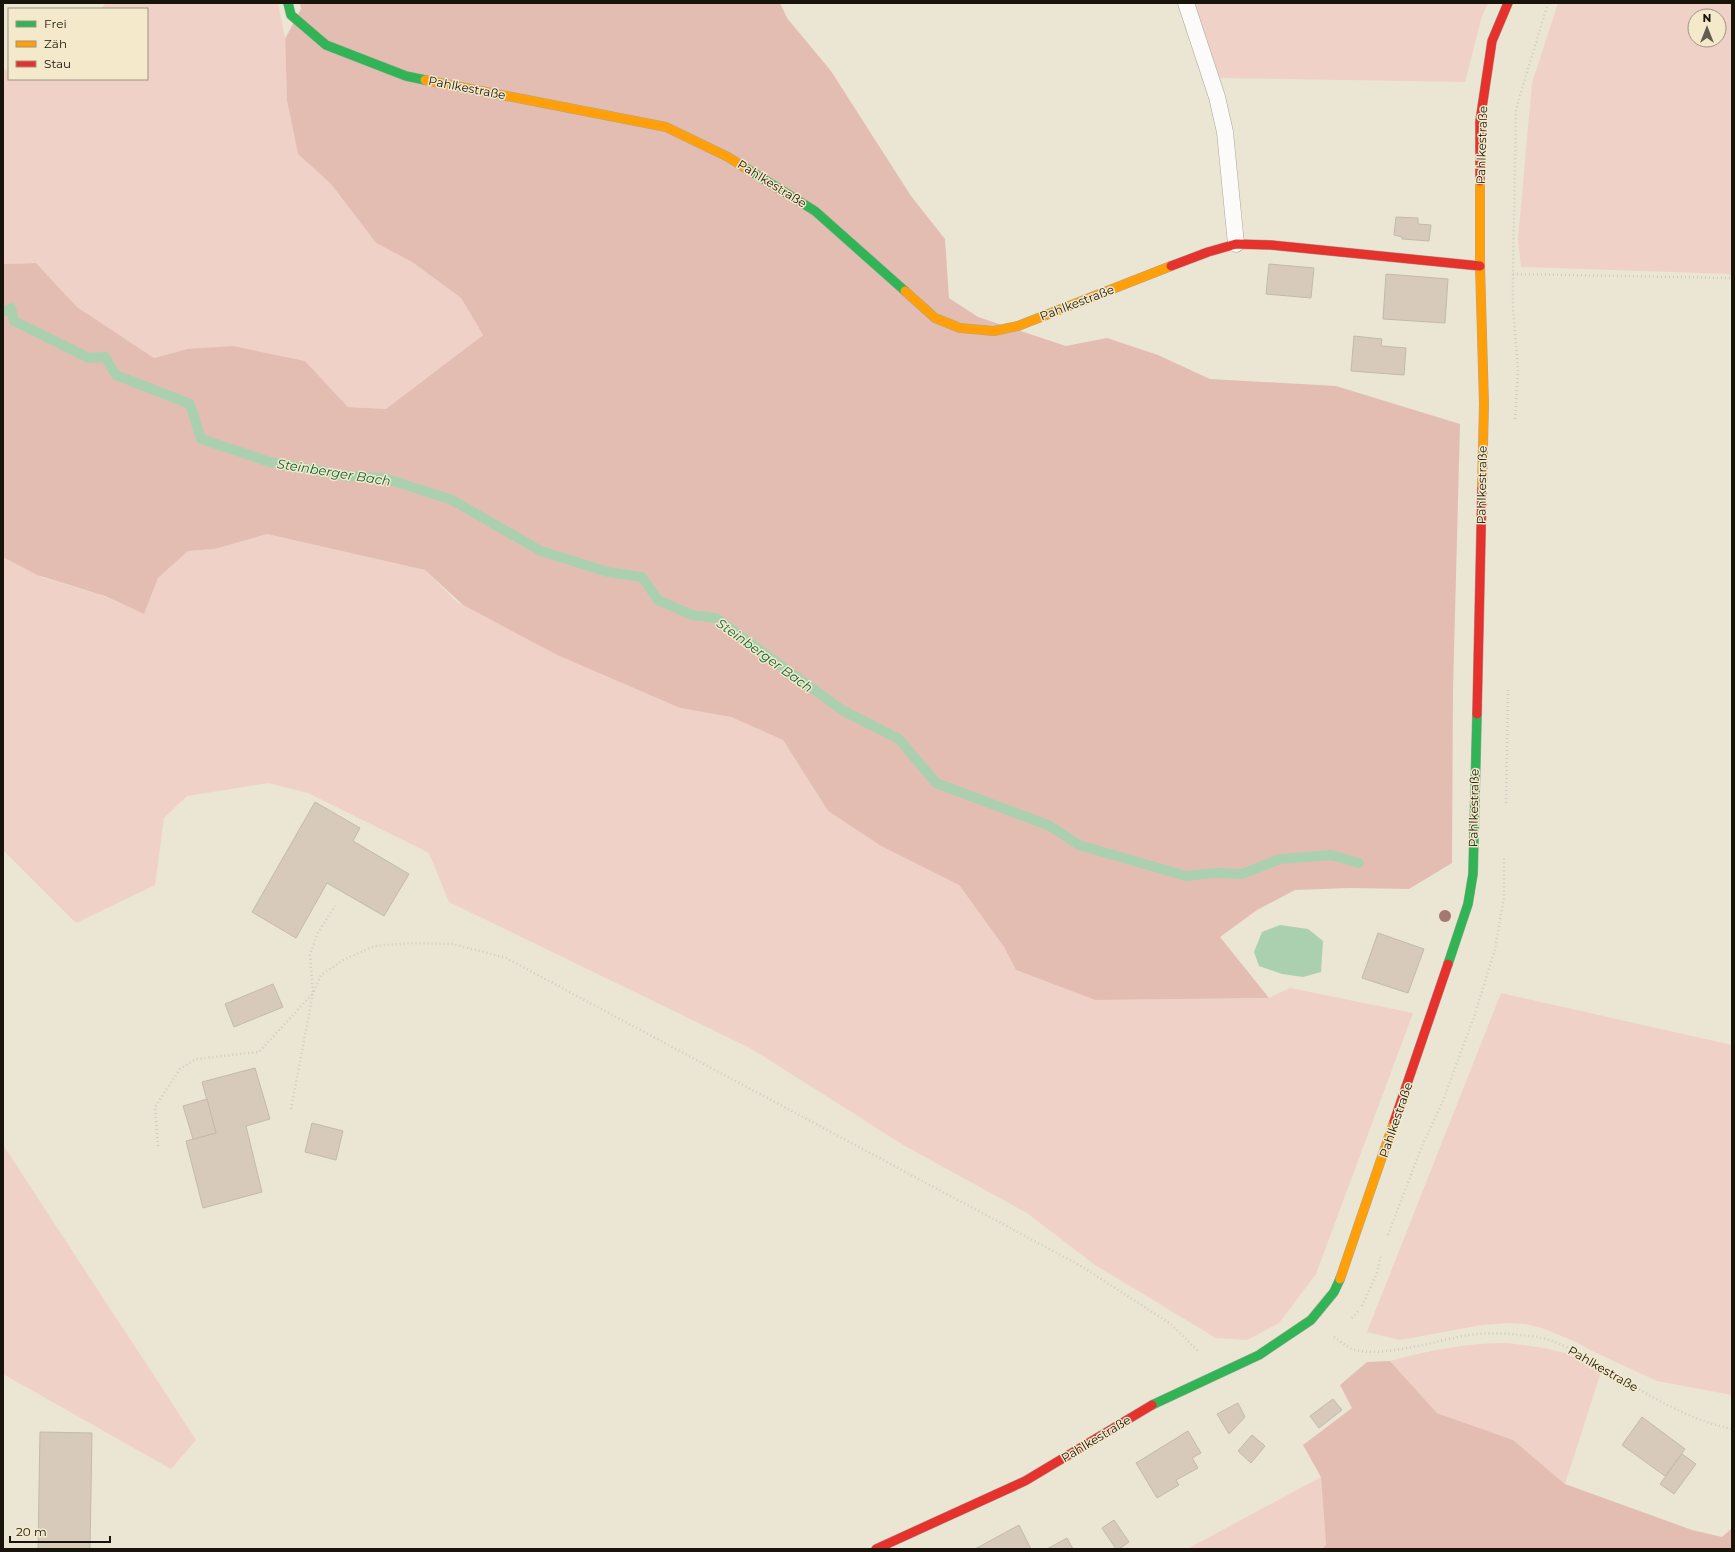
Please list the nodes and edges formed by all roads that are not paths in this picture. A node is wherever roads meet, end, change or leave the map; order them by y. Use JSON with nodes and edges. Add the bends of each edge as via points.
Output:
{"nodes":[{"id":1,"x":288,"y":3,"type":"edge"},
{"id":2,"x":1186,"y":3,"type":"edge"},
{"id":3,"x":1508,"y":3,"type":"edge"},
{"id":4,"x":1236,"y":244,"type":"junction"},
{"id":5,"x":1480,"y":266,"type":"junction"},
{"id":6,"x":876,"y":1549,"type":"edge"}],
"edges":[{"from":1,"to":4,"type":"street","name":"Pahlkestraße","via":[[291,15],[326,44],[406,76],[673,130],[728,157],[815,211],[935,318],[960,328],[994,331],[1018,326],[1208,252]]},
{"from":2,"to":4,"type":"lane","via":[[1217,97],[1223,125]]},
{"from":3,"to":5,"type":"street","name":"Pahlkestraße","via":[[1492,41],[1480,121]]},
{"from":4,"to":5,"type":"street","name":"Pahlkestraße","via":[[1271,245]]},
{"from":5,"to":6,"type":"street","name":"Pahlkestraße","via":[[1484,412],[1473,874],[1456,943],[1350,1253],[1334,1292],[1311,1320],[1259,1355],[1153,1405],[1025,1482]]}]}
